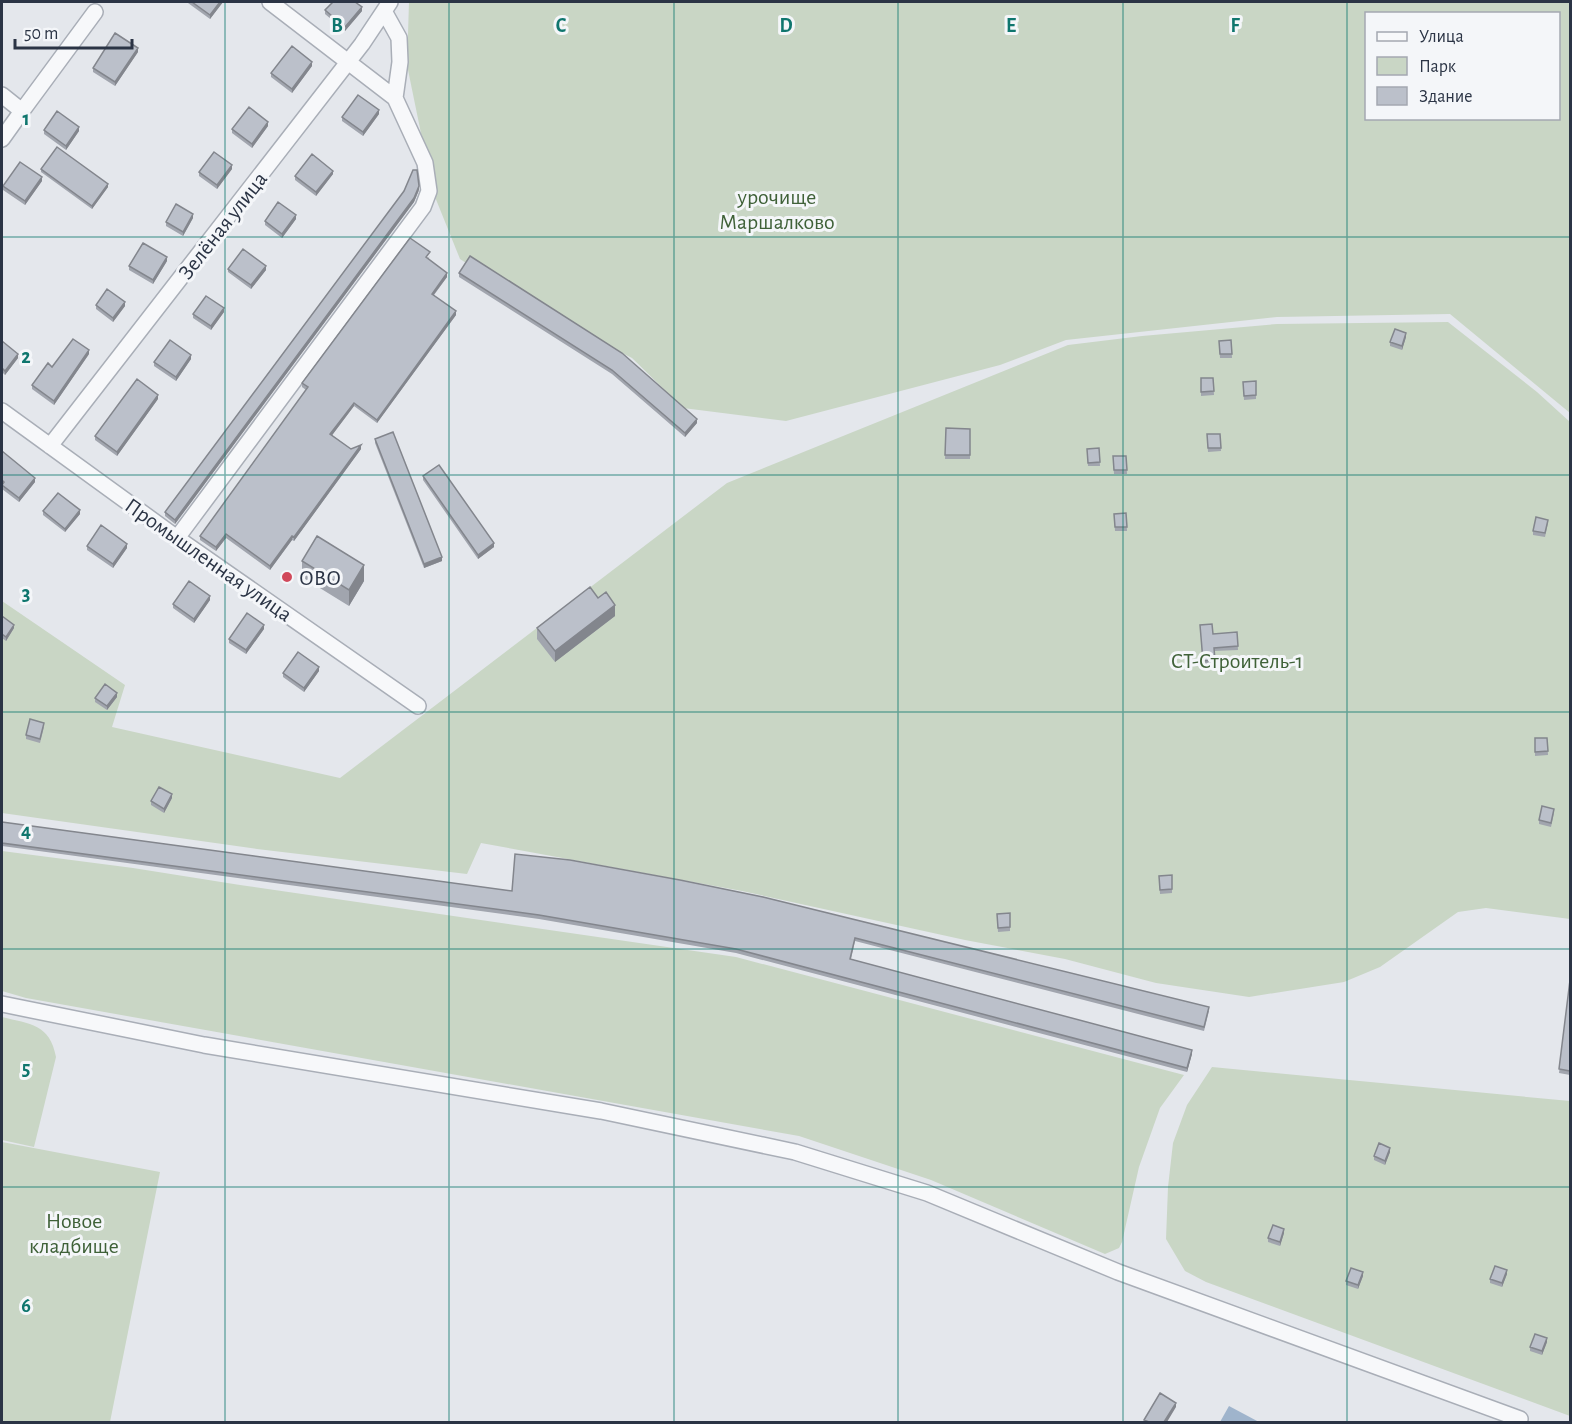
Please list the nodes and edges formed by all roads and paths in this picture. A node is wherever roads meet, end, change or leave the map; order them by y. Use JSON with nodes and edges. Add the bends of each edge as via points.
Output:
{"nodes":[{"id":1,"x":270,"y":2,"type":"edge"},
{"id":2,"x":387,"y":6,"type":"edge"},
{"id":3,"x":95,"y":12,"type":"dead end"},
{"id":4,"x":348,"y":61,"type":"junction"},
{"id":5,"x":2,"y":95,"type":"edge"},
{"id":6,"x":395,"y":98,"type":"junction"},
{"id":7,"x":22,"y":111,"type":"junction"},
{"id":8,"x":2,"y":139,"type":"edge"},
{"id":9,"x":2,"y":411,"type":"edge"},
{"id":10,"x":50,"y":446,"type":"junction"},
{"id":11,"x":177,"y":538,"type":"junction"},
{"id":12,"x":418,"y":706,"type":"dead end"},
{"id":13,"x":2,"y":1004,"type":"edge"},
{"id":14,"x":1520,"y":1419,"type":"dead end"}],
"edges":[{"from":1,"to":4,"type":"street"},
{"from":2,"to":4,"type":"street","name":"Зелёная улица"},
{"from":2,"to":6,"type":"street","via":[[399,38]]},
{"from":3,"to":7,"type":"street"},
{"from":4,"to":6,"type":"street"},
{"from":4,"to":10,"type":"street","name":"Зелёная улица"},
{"from":5,"to":7,"type":"street"},
{"from":6,"to":11,"type":"street","via":[[425,163],[429,191],[423,207]]},
{"from":7,"to":8,"type":"street"},
{"from":9,"to":10,"type":"street","name":"Промышленная улица"},
{"from":10,"to":11,"type":"street","name":"Промышленная улица"},
{"from":11,"to":12,"type":"street","name":"Промышленная улица"},
{"from":13,"to":14,"type":"street","via":[[204,1045],[601,1111],[795,1152],[927,1193],[1118,1272]]}]}
